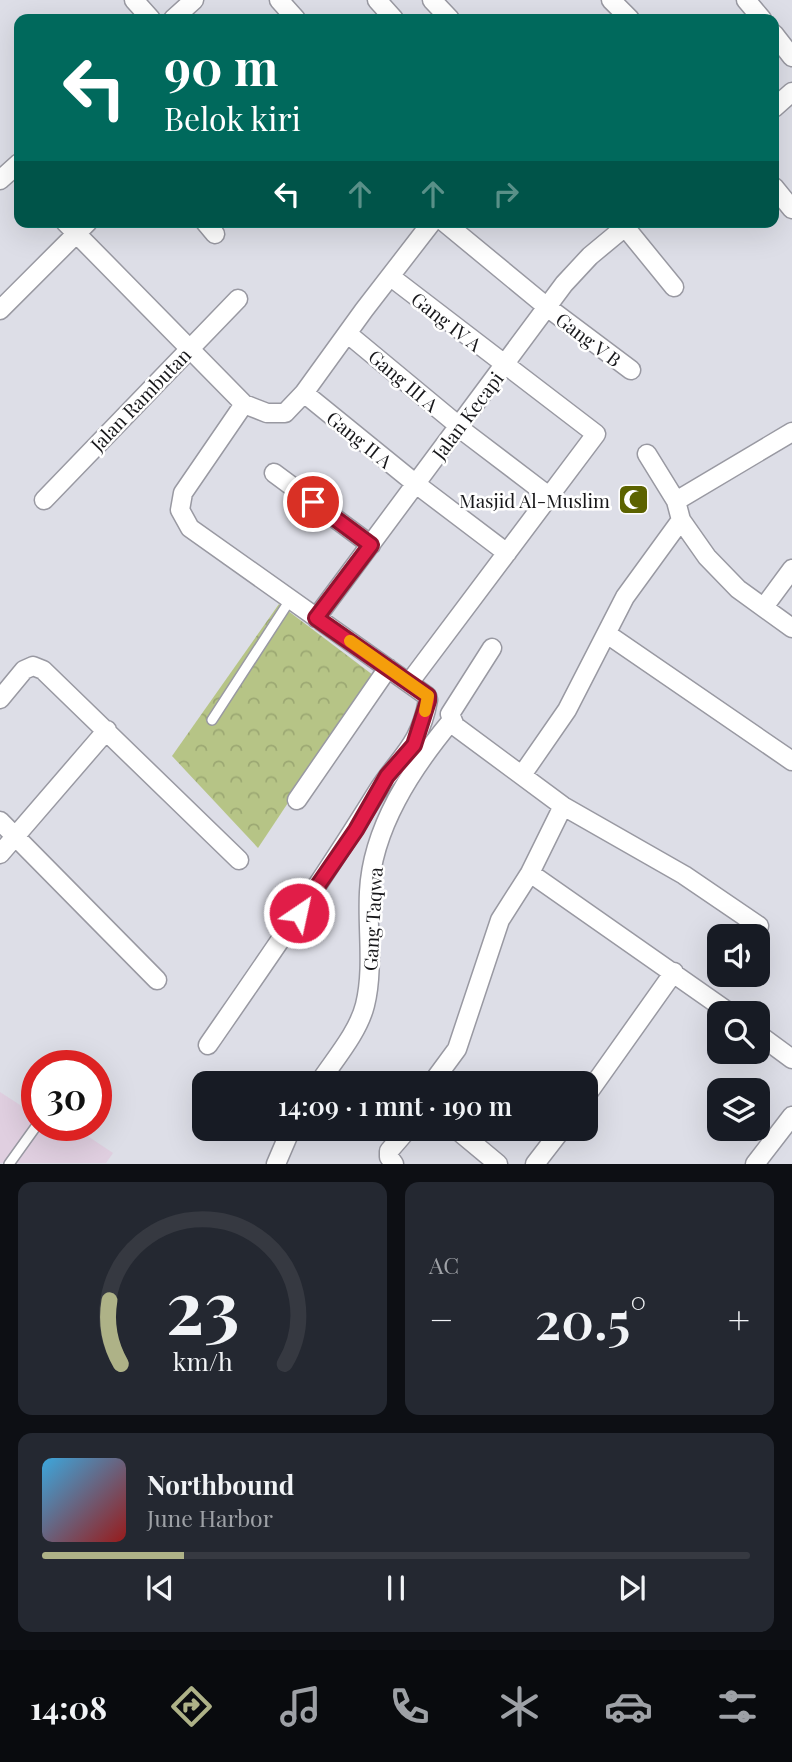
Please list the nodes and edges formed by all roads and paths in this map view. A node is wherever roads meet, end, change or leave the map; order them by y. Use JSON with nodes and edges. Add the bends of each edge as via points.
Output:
{"nodes":[{"id":1,"x":134,"y":0,"type":"edge"},
{"id":2,"x":194,"y":0,"type":"edge"},
{"id":3,"x":279,"y":0,"type":"edge"},
{"id":4,"x":377,"y":0,"type":"edge"},
{"id":5,"x":432,"y":0,"type":"edge"},
{"id":6,"x":746,"y":0,"type":"edge"},
{"id":7,"x":147,"y":14,"type":"edge"},
{"id":8,"x":180,"y":14,"type":"edge"},
{"id":9,"x":292,"y":14,"type":"edge"},
{"id":10,"x":390,"y":14,"type":"edge"},
{"id":11,"x":445,"y":14,"type":"edge"},
{"id":12,"x":758,"y":14,"type":"edge"},
{"id":13,"x":779,"y":40,"type":"edge"},
{"id":14,"x":792,"y":57,"type":"edge"},
{"id":15,"x":779,"y":193,"type":"edge"},
{"id":16,"x":792,"y":209,"type":"edge"},
{"id":17,"x":74,"y":228,"type":"edge"},
{"id":18,"x":78,"y":228,"type":"edge"},
{"id":19,"x":428,"y":228,"type":"edge"},
{"id":20,"x":451,"y":228,"type":"edge"},
{"id":21,"x":622,"y":228,"type":"edge"},
{"id":22,"x":629,"y":228,"type":"edge"},
{"id":23,"x":391,"y":277,"type":"junction"},
{"id":24,"x":674,"y":287,"type":"dead end"},
{"id":25,"x":238,"y":299,"type":"dead end"},
{"id":26,"x":547,"y":307,"type":"junction"},
{"id":27,"x":0,"y":310,"type":"edge"},
{"id":28,"x":348,"y":334,"type":"junction"},
{"id":29,"x":190,"y":347,"type":"junction"},
{"id":30,"x":504,"y":366,"type":"junction"},
{"id":31,"x":631,"y":370,"type":"dead end"},
{"id":32,"x":304,"y":393,"type":"junction"},
{"id":33,"x":244,"y":404,"type":"junction"},
{"id":34,"x":458,"y":427,"type":"junction"},
{"id":35,"x":792,"y":432,"type":"edge"},
{"id":36,"x":647,"y":454,"type":"dead end"},
{"id":37,"x":274,"y":473,"type":"dead end"},
{"id":38,"x":415,"y":484,"type":"junction"},
{"id":39,"x":550,"y":497,"type":"junction"},
{"id":40,"x":44,"y":500,"type":"dead end"},
{"id":41,"x":676,"y":501,"type":"junction"},
{"id":42,"x":681,"y":520,"type":"junction"},
{"id":43,"x":371,"y":545,"type":"junction"},
{"id":44,"x":507,"y":553,"type":"junction"},
{"id":45,"x":792,"y":569,"type":"edge"},
{"id":46,"x":290,"y":600,"type":"junction"},
{"id":47,"x":764,"y":607,"type":"junction"},
{"id":48,"x":316,"y":618,"type":"junction"},
{"id":49,"x":792,"y":628,"type":"edge"},
{"id":50,"x":607,"y":634,"type":"junction"},
{"id":51,"x":492,"y":648,"type":"dead end"},
{"id":52,"x":388,"y":668,"type":"junction"},
{"id":53,"x":409,"y":683,"type":"junction"},
{"id":54,"x":0,"y":699,"type":"edge"},
{"id":55,"x":212,"y":720,"type":"dead end"},
{"id":56,"x":452,"y":720,"type":"junction"},
{"id":57,"x":107,"y":730,"type":"junction"},
{"id":58,"x":792,"y":761,"type":"edge"},
{"id":59,"x":522,"y":775,"type":"junction"},
{"id":60,"x":298,"y":800,"type":"dead end"},
{"id":61,"x":563,"y":806,"type":"junction"},
{"id":62,"x":0,"y":821,"type":"edge"},
{"id":63,"x":14,"y":838,"type":"junction"},
{"id":64,"x":0,"y":854,"type":"edge"},
{"id":65,"x":239,"y":860,"type":"dead end"},
{"id":66,"x":530,"y":873,"type":"junction"},
{"id":67,"x":756,"y":924,"type":"edge"},
{"id":68,"x":674,"y":972,"type":"junction"},
{"id":69,"x":157,"y":980,"type":"dead end"},
{"id":70,"x":714,"y":1001,"type":"edge"},
{"id":71,"x":770,"y":1043,"type":"edge"},
{"id":72,"x":208,"y":1045,"type":"dead end"},
{"id":73,"x":792,"y":1059,"type":"edge"},
{"id":74,"x":325,"y":1071,"type":"edge"},
{"id":75,"x":441,"y":1071,"type":"edge"},
{"id":76,"x":598,"y":1079,"type":"edge"},
{"id":77,"x":792,"y":1116,"type":"edge"},
{"id":78,"x":26,"y":1141,"type":"edge"},
{"id":79,"x":286,"y":1141,"type":"edge"},
{"id":80,"x":398,"y":1141,"type":"edge"},
{"id":81,"x":470,"y":1141,"type":"edge"},
{"id":82,"x":553,"y":1141,"type":"edge"},
{"id":83,"x":9,"y":1164,"type":"edge"},
{"id":84,"x":276,"y":1164,"type":"edge"},
{"id":85,"x":394,"y":1164,"type":"edge"},
{"id":86,"x":498,"y":1164,"type":"edge"},
{"id":87,"x":535,"y":1164,"type":"edge"},
{"id":88,"x":755,"y":1164,"type":"edge"}],
"edges":[{"from":1,"to":7,"type":"street"},
{"from":2,"to":8,"type":"street"},
{"from":3,"to":9,"type":"street"},
{"from":4,"to":10,"type":"street"},
{"from":5,"to":11,"type":"street"},
{"from":6,"to":12,"type":"street"},
{"from":13,"to":14,"type":"street"},
{"from":15,"to":16,"type":"street"},
{"from":17,"to":27,"type":"street"},
{"from":18,"to":29,"type":"street"},
{"from":19,"to":23,"type":"street"},
{"from":20,"to":26,"type":"street","name":"Gang V B"},
{"from":21,"to":26,"type":"street","name":"Jalan Kecapi"},
{"from":22,"to":24,"type":"street"},
{"from":23,"to":28,"type":"street"},
{"from":23,"to":30,"type":"street","name":"Gang IV A"},
{"from":25,"to":29,"type":"street","name":"Jalan Rambutan"},
{"from":26,"to":30,"type":"street","name":"Jalan Kecapi"},
{"from":26,"to":31,"type":"street","name":"Gang V B"},
{"from":28,"to":32,"type":"street"},
{"from":28,"to":34,"type":"street","name":"Gang III A"},
{"from":29,"to":33,"type":"street"},
{"from":29,"to":40,"type":"street","name":"Jalan Rambutan"},
{"from":30,"to":34,"type":"street","name":"Jalan Kecapi"},
{"from":30,"to":39,"type":"street","name":"Gang IV A","via":[[596,434]]},
{"from":32,"to":33,"type":"street","via":[[285,413],[267,413]]},
{"from":32,"to":38,"type":"street","name":"Gang II A"},
{"from":33,"to":46,"type":"street","via":[[183,493],[180,510],[190,528]]},
{"from":34,"to":38,"type":"street","name":"Jalan Kecapi"},
{"from":34,"to":39,"type":"street","name":"Gang III A"},
{"from":35,"to":41,"type":"street"},
{"from":36,"to":41,"type":"street"},
{"from":37,"to":43,"type":"street"},
{"from":38,"to":43,"type":"street","name":"Jalan Kecapi"},
{"from":38,"to":44,"type":"street","name":"Gang II A"},
{"from":39,"to":44,"type":"street"},
{"from":41,"to":42,"type":"street"},
{"from":42,"to":47,"type":"street","via":[[722,575]]},
{"from":42,"to":50,"type":"street","via":[[632,587]]},
{"from":43,"to":48,"type":"street","name":"Jalan Kecapi"},
{"from":44,"to":53,"type":"street"},
{"from":45,"to":47,"type":"street"},
{"from":46,"to":48,"type":"street"},
{"from":46,"to":55,"type":"lane"},
{"from":47,"to":49,"type":"street"},
{"from":48,"to":52,"type":"street"},
{"from":50,"to":58,"type":"street"},
{"from":50,"to":59,"type":"street","via":[[567,710]]},
{"from":51,"to":56,"type":"street","name":"Gang Taqwa","via":[[450,713]]},
{"from":52,"to":53,"type":"street"},
{"from":52,"to":60,"type":"street"},
{"from":53,"to":72,"type":"street","name":"Gang Taqwa","via":[[428,696],[414,745],[387,776],[356,830]]},
{"from":54,"to":57,"type":"street","via":[[24,670],[33,666],[43,670]]},
{"from":56,"to":59,"type":"street"},
{"from":56,"to":74,"type":"street","name":"Gang Taqwa","via":[[420,758],[383,828],[371,871],[365,1007]]},
{"from":57,"to":63,"type":"street"},
{"from":57,"to":65,"type":"street"},
{"from":59,"to":61,"type":"street"},
{"from":61,"to":66,"type":"street"},
{"from":61,"to":67,"type":"street","via":[[684,875]]},
{"from":62,"to":63,"type":"street"},
{"from":63,"to":64,"type":"street"},
{"from":63,"to":69,"type":"street"},
{"from":66,"to":68,"type":"street"},
{"from":66,"to":75,"type":"street","via":[[500,920],[457,1049]]},
{"from":68,"to":70,"type":"street"},
{"from":68,"to":76,"type":"street"},
{"from":71,"to":73,"type":"street"},
{"from":77,"to":88,"type":"street"},
{"from":78,"to":83,"type":"lane"},
{"from":79,"to":84,"type":"street"},
{"from":80,"to":85,"type":"street","via":[[389,1151]]},
{"from":81,"to":86,"type":"street"},
{"from":82,"to":87,"type":"street"}]}
